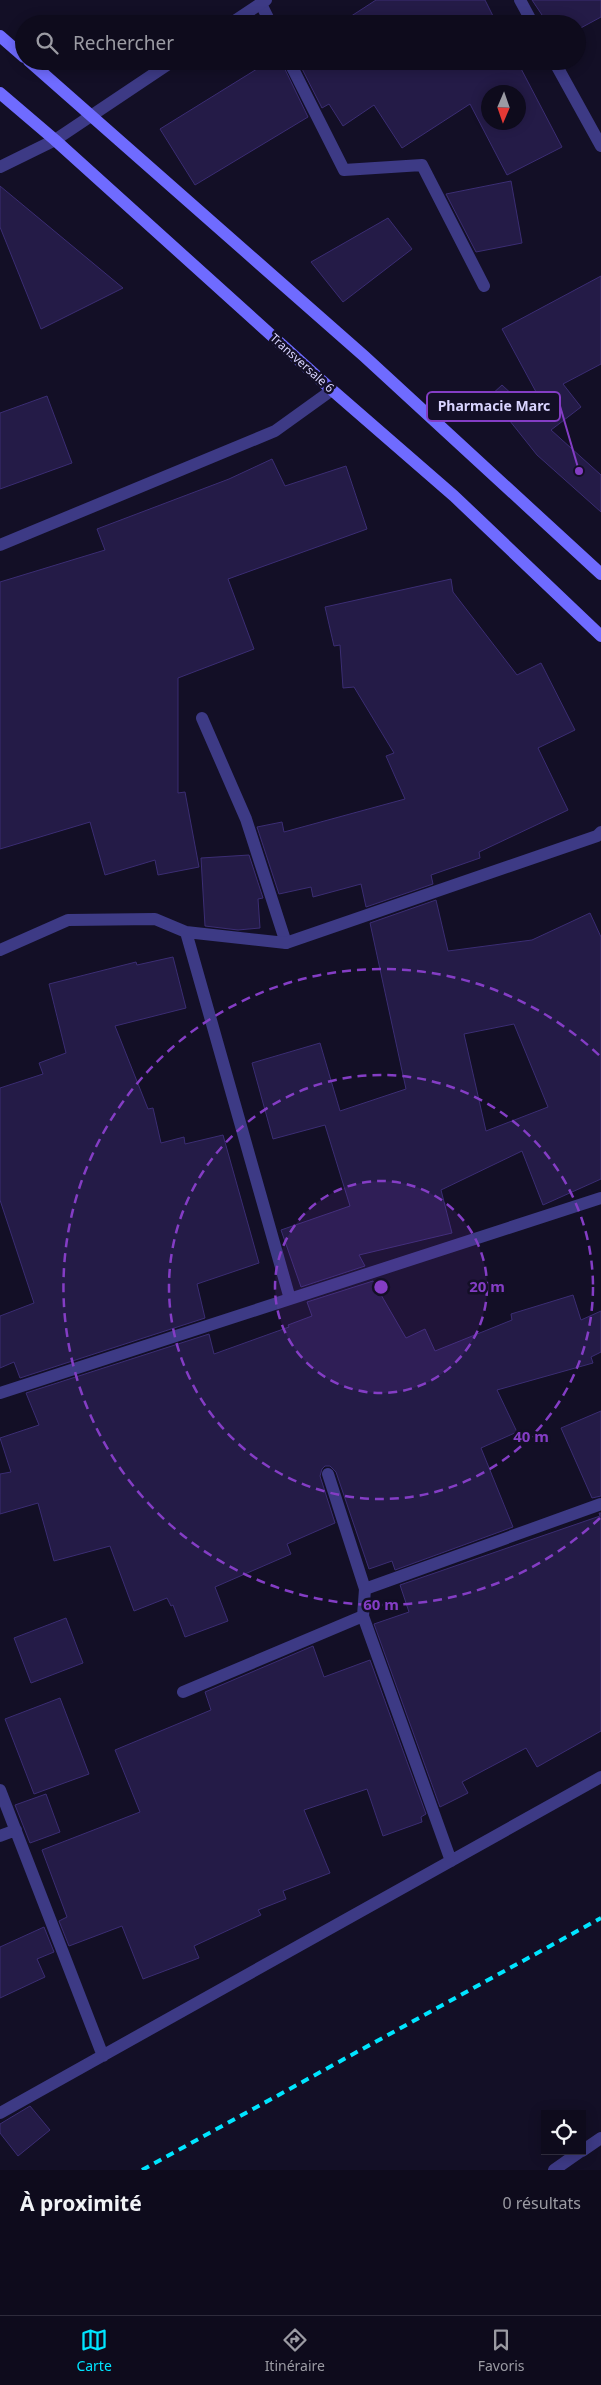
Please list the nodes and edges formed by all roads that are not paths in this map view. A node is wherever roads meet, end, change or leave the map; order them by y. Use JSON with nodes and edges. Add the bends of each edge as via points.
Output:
{"nodes":[{"id":1,"x":520,"y":0,"type":"edge"},
{"id":2,"x":263,"y":2,"type":"edge"},
{"id":3,"x":244,"y":15,"type":"edge"},
{"id":4,"x":268,"y":15,"type":"edge"},
{"id":5,"x":528,"y":15,"type":"edge"},
{"id":6,"x":0,"y":36,"type":"edge"},
{"id":7,"x":15,"y":49,"type":"edge"},
{"id":8,"x":39,"y":70,"type":"edge"},
{"id":9,"x":159,"y":70,"type":"edge"},
{"id":10,"x":294,"y":70,"type":"edge"},
{"id":11,"x":559,"y":70,"type":"edge"},
{"id":12,"x":0,"y":93,"type":"edge"},
{"id":13,"x":91,"y":115,"type":"junction"},
{"id":14,"x":55,"y":140,"type":"junction"},
{"id":15,"x":601,"y":146,"type":"edge"},
{"id":16,"x":0,"y":167,"type":"edge"},
{"id":17,"x":484,"y":286,"type":"dead end"},
{"id":18,"x":332,"y":390,"type":"junction"},
{"id":19,"x":0,"y":545,"type":"edge"},
{"id":20,"x":601,"y":574,"type":"edge"},
{"id":21,"x":601,"y":636,"type":"edge"},
{"id":22,"x":202,"y":718,"type":"dead end"},
{"id":23,"x":601,"y":832,"type":"edge"},
{"id":24,"x":186,"y":932,"type":"junction"},
{"id":25,"x":286,"y":943,"type":"junction"},
{"id":26,"x":0,"y":950,"type":"edge"},
{"id":27,"x":601,"y":1198,"type":"edge"},
{"id":28,"x":290,"y":1299,"type":"junction"},
{"id":29,"x":0,"y":1393,"type":"edge"},
{"id":30,"x":328,"y":1474,"type":"dead end"},
{"id":31,"x":601,"y":1504,"type":"edge"},
{"id":32,"x":365,"y":1589,"type":"junction"},
{"id":33,"x":363,"y":1616,"type":"junction"},
{"id":34,"x":183,"y":1692,"type":"dead end"},
{"id":35,"x":601,"y":1777,"type":"edge"},
{"id":36,"x":0,"y":1790,"type":"edge"},
{"id":37,"x":16,"y":1830,"type":"junction"},
{"id":38,"x":0,"y":1836,"type":"edge"},
{"id":39,"x":451,"y":1861,"type":"junction"},
{"id":40,"x":103,"y":2056,"type":"junction"},
{"id":41,"x":0,"y":2113,"type":"edge"},
{"id":42,"x":601,"y":2138,"type":"edge"},
{"id":43,"x":586,"y":2148,"type":"edge"},
{"id":44,"x":576,"y":2155,"type":"edge"},
{"id":45,"x":554,"y":2170,"type":"edge"}],
"edges":[{"from":1,"to":5,"type":"street"},
{"from":2,"to":3,"type":"street"},
{"from":2,"to":4,"type":"street"},
{"from":6,"to":7,"type":"main road"},
{"from":8,"to":13,"type":"main road"},
{"from":9,"to":13,"type":"street"},
{"from":10,"to":17,"type":"street","via":[[344,170],[422,165]]},
{"from":11,"to":15,"type":"street"},
{"from":12,"to":14,"type":"main road","name":"Transversale 6"},
{"from":13,"to":14,"type":"street"},
{"from":13,"to":20,"type":"main road","via":[[364,356]]},
{"from":14,"to":16,"type":"street"},
{"from":14,"to":18,"type":"main road","name":"Transversale 6"},
{"from":18,"to":19,"type":"street","via":[[275,431]]},
{"from":18,"to":21,"type":"main road","name":"Transversale 6","via":[[454,496]]},
{"from":22,"to":25,"type":"street","via":[[246,819]]},
{"from":23,"to":25,"type":"street"},
{"from":24,"to":25,"type":"street"},
{"from":24,"to":26,"type":"street","via":[[155,919],[68,920]]},
{"from":24,"to":28,"type":"street"},
{"from":27,"to":28,"type":"street"},
{"from":28,"to":29,"type":"street"},
{"from":30,"to":32,"type":"street"},
{"from":31,"to":32,"type":"street"},
{"from":32,"to":33,"type":"street"},
{"from":33,"to":34,"type":"street"},
{"from":33,"to":39,"type":"street"},
{"from":35,"to":39,"type":"street"},
{"from":36,"to":37,"type":"street"},
{"from":37,"to":38,"type":"street"},
{"from":37,"to":40,"type":"street"},
{"from":39,"to":40,"type":"street"},
{"from":40,"to":41,"type":"street"},
{"from":42,"to":43,"type":"street"},
{"from":44,"to":45,"type":"street"}]}
